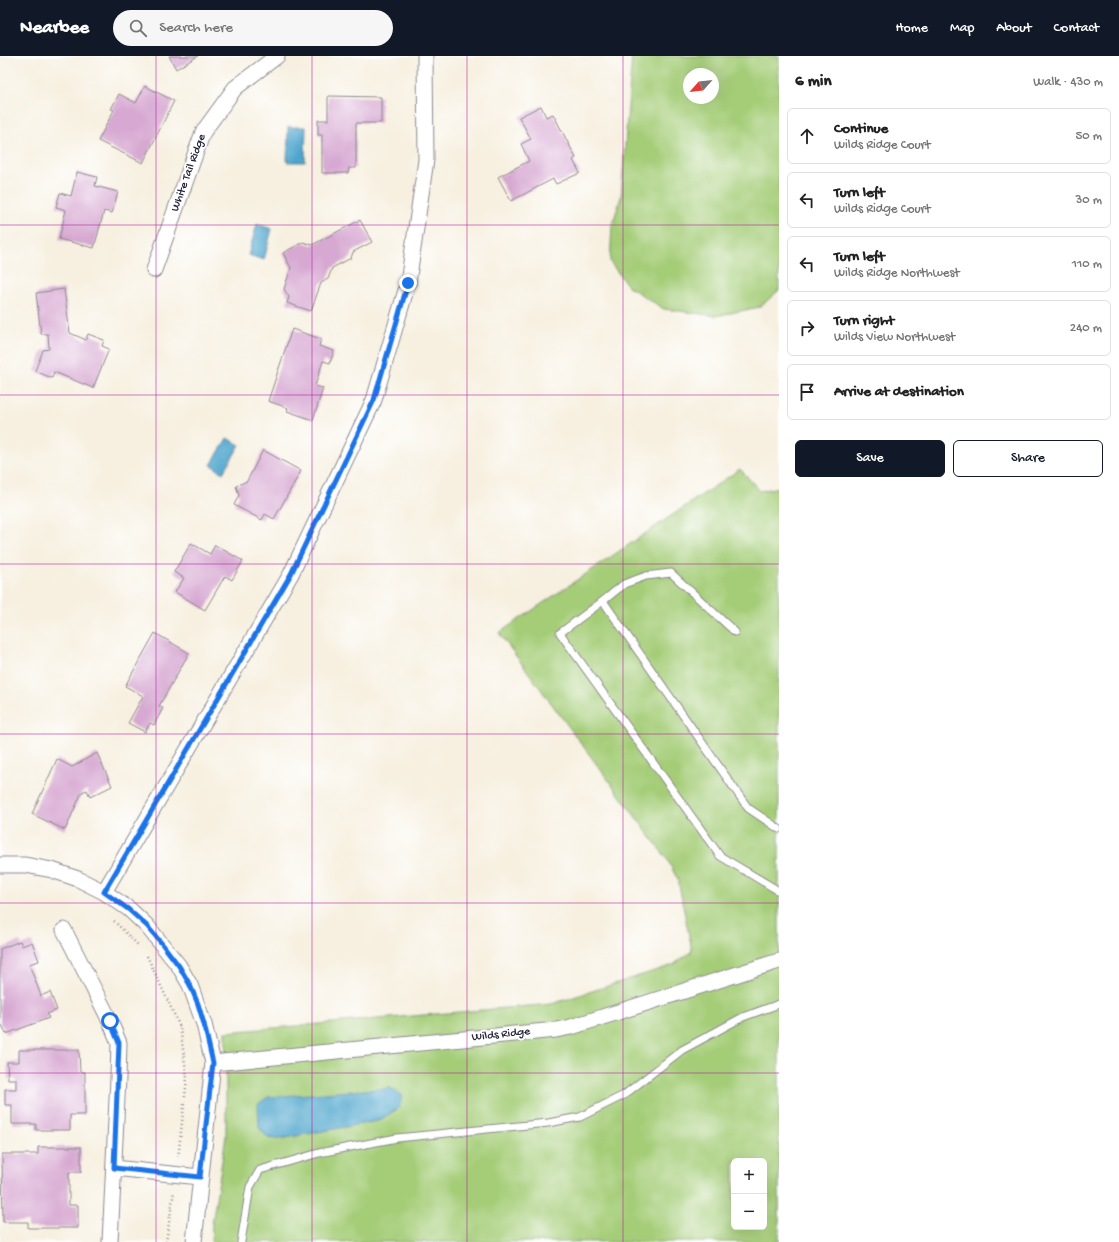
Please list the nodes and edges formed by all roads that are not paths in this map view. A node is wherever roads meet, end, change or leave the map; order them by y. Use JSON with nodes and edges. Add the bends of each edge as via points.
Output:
{"nodes":[{"id":1,"x":277,"y":56,"type":"edge"},
{"id":2,"x":425,"y":56,"type":"edge"},
{"id":3,"x":154,"y":270,"type":"dead end"},
{"id":4,"x":603,"y":601,"type":"junction"},
{"id":5,"x":735,"y":632,"type":"dead end"},
{"id":6,"x":779,"y":830,"type":"edge"},
{"id":7,"x":0,"y":865,"type":"edge"},
{"id":8,"x":779,"y":891,"type":"edge"},
{"id":9,"x":104,"y":892,"type":"junction"},
{"id":10,"x":64,"y":930,"type":"dead end"},
{"id":11,"x":779,"y":961,"type":"edge"},
{"id":12,"x":779,"y":1004,"type":"edge"},
{"id":13,"x":213,"y":1063,"type":"junction"},
{"id":14,"x":114,"y":1168,"type":"junction"},
{"id":15,"x":200,"y":1177,"type":"junction"},
{"id":16,"x":110,"y":1242,"type":"edge"},
{"id":17,"x":194,"y":1242,"type":"edge"},
{"id":18,"x":241,"y":1242,"type":"edge"}],
"edges":[{"from":1,"to":3,"type":"street","name":"White Tail Ridge","via":[[235,88],[204,132]]},
{"from":2,"to":9,"type":"street","via":[[426,160],[408,283],[374,400],[291,574]]},
{"from":4,"to":5,"type":"lane","via":[[624,584],[646,576],[671,573]]},
{"from":4,"to":6,"type":"lane","via":[[748,808]]},
{"from":4,"to":8,"type":"lane","via":[[560,633],[720,856]]},
{"from":7,"to":9,"type":"street","via":[[25,865],[52,870]]},
{"from":9,"to":13,"type":"street","via":[[147,926],[179,966],[198,1004]]},
{"from":10,"to":14,"type":"street","via":[[119,1043]]},
{"from":11,"to":13,"type":"street","name":"Wilds Ridge","via":[[556,1030]]},
{"from":12,"to":18,"type":"lane","via":[[742,1017],[682,1050],[624,1095],[580,1117],[548,1123],[396,1138],[319,1153],[260,1170],[250,1186]]},
{"from":13,"to":15,"type":"street"},
{"from":14,"to":15,"type":"street"},
{"from":14,"to":16,"type":"street"},
{"from":15,"to":17,"type":"street"}]}
